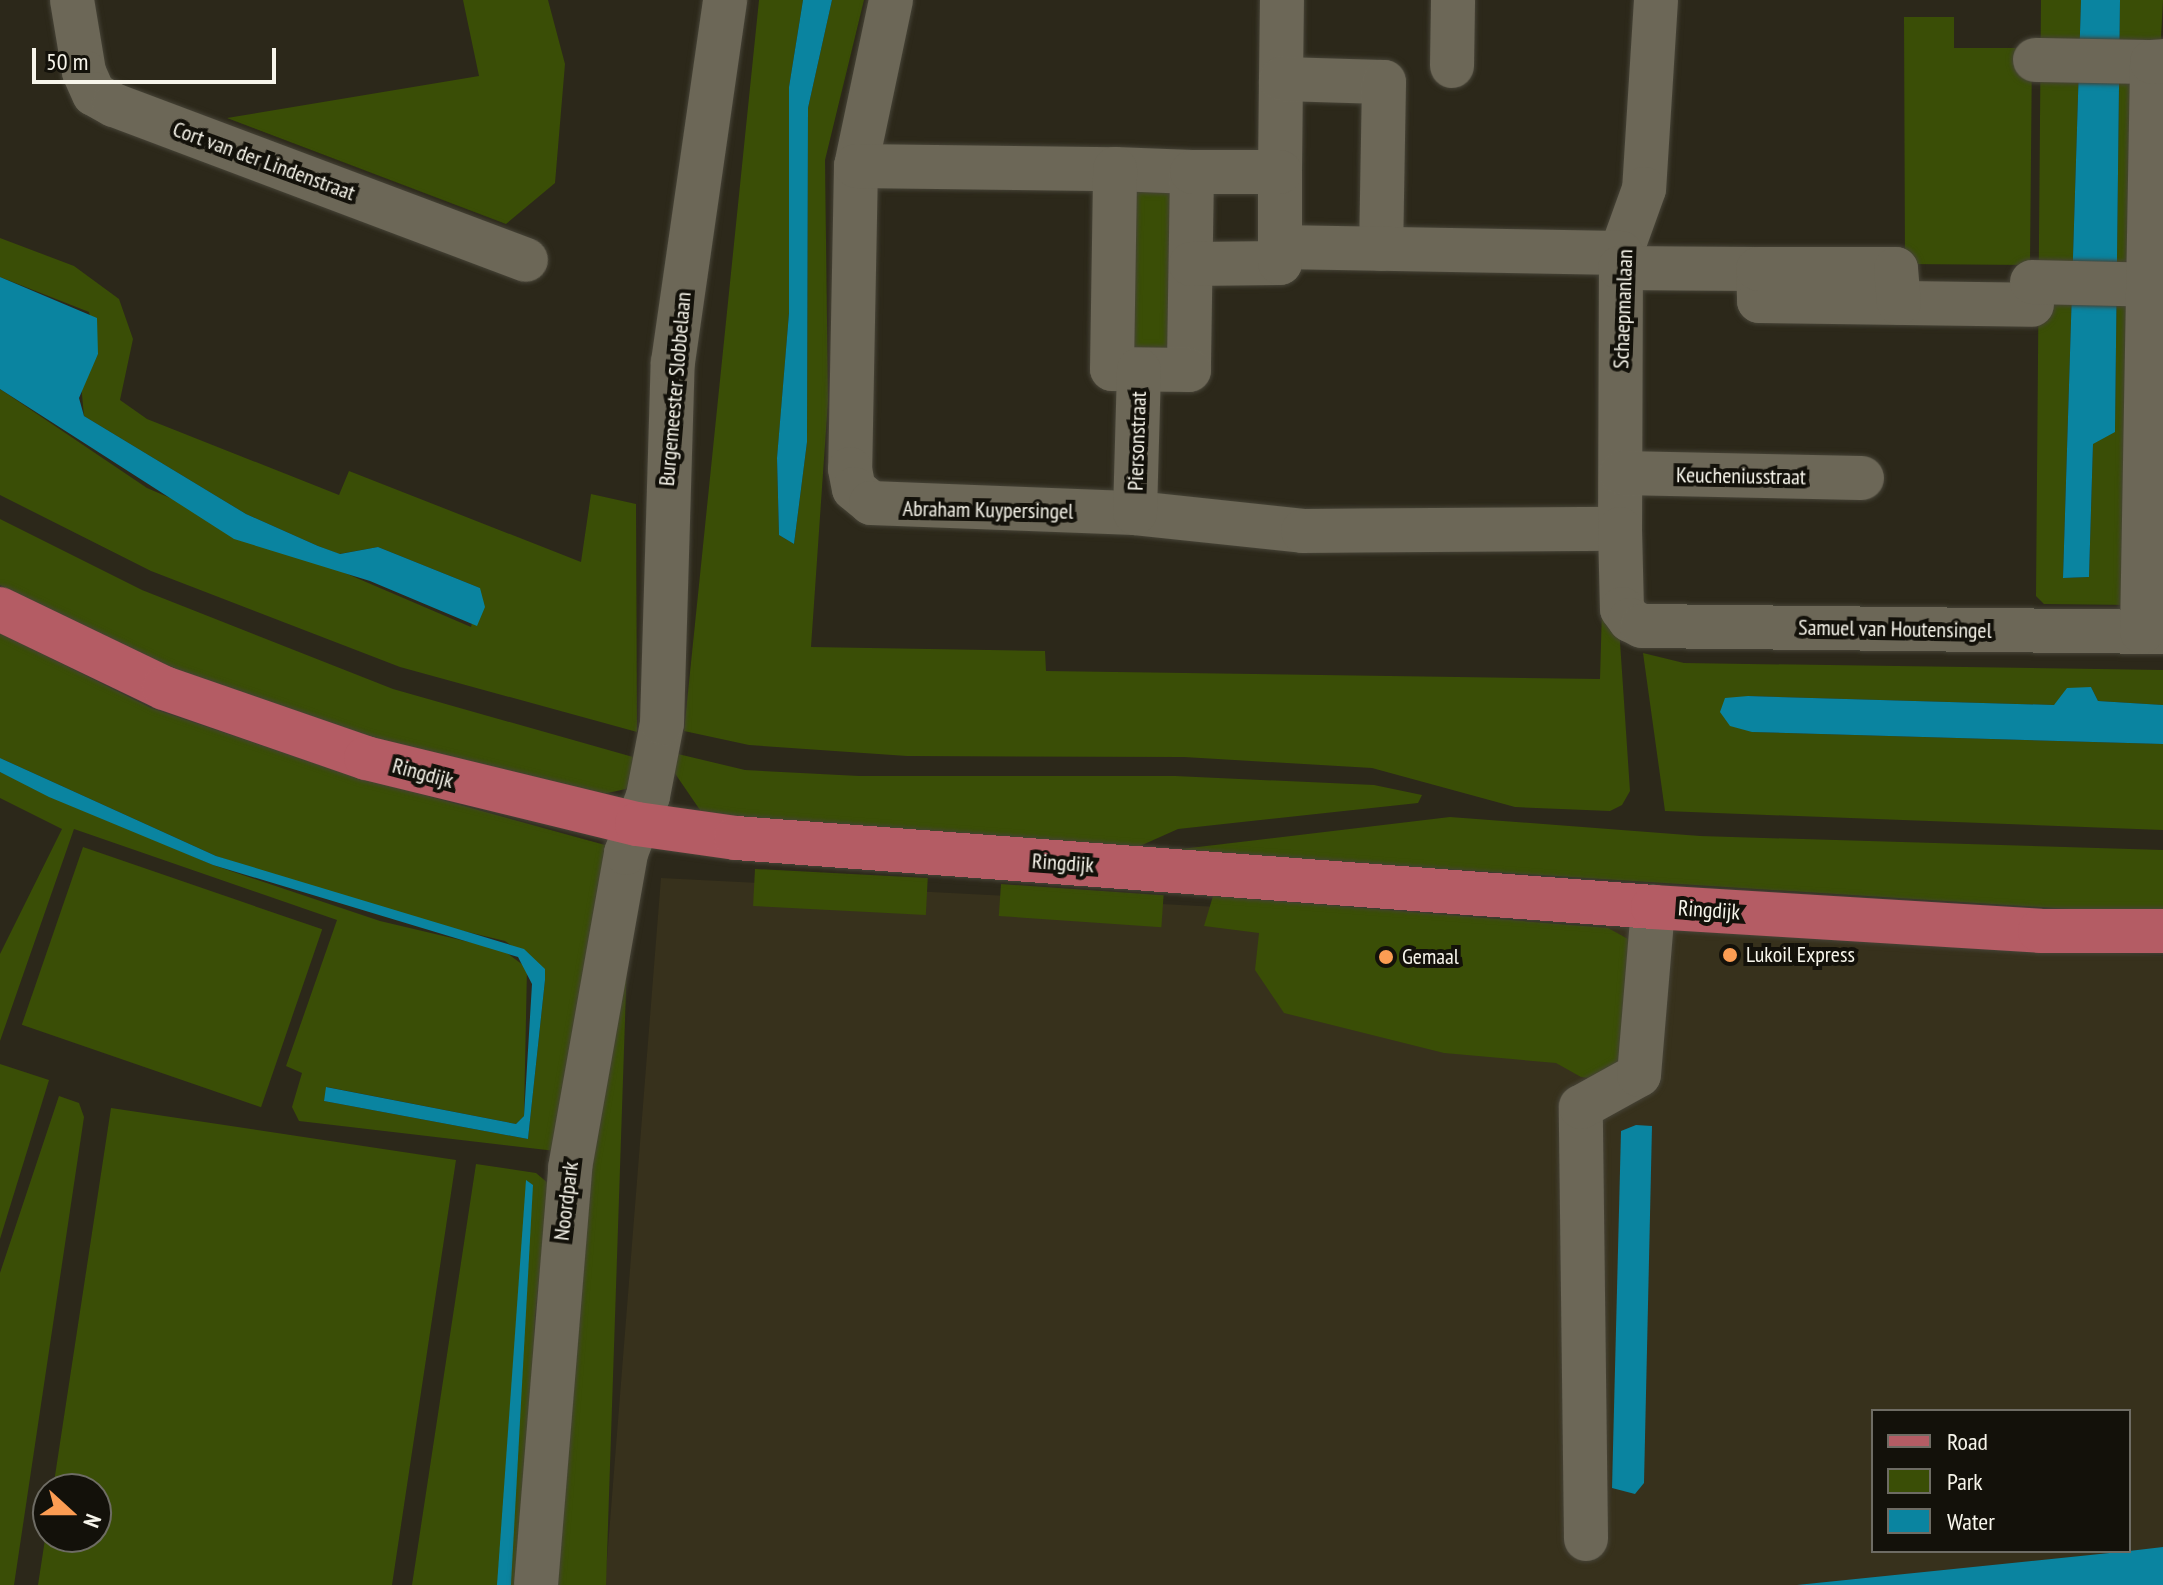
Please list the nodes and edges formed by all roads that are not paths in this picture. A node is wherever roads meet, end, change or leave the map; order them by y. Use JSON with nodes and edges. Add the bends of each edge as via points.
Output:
{"nodes":[{"id":1,"x":72,"y":0,"type":"edge"},
{"id":2,"x":725,"y":0,"type":"edge"},
{"id":3,"x":891,"y":0,"type":"edge"},
{"id":4,"x":1282,"y":0,"type":"edge"},
{"id":5,"x":1453,"y":0,"type":"edge"},
{"id":6,"x":1656,"y":0,"type":"edge"},
{"id":7,"x":2035,"y":60,"type":"dead end"},
{"id":8,"x":2157,"y":62,"type":"edge"},
{"id":9,"x":1452,"y":66,"type":"dead end"},
{"id":10,"x":1281,"y":79,"type":"junction"},
{"id":11,"x":856,"y":166,"type":"junction"},
{"id":12,"x":1115,"y":169,"type":"junction"},
{"id":13,"x":1192,"y":172,"type":"junction"},
{"id":14,"x":1280,"y":172,"type":"junction"},
{"id":15,"x":1280,"y":247,"type":"junction"},
{"id":16,"x":1381,"y":249,"type":"junction"},
{"id":17,"x":526,"y":260,"type":"dead end"},
{"id":18,"x":1620,"y":261,"type":"junction"},
{"id":19,"x":1191,"y":264,"type":"junction"},
{"id":20,"x":2156,"y":285,"type":"edge"},
{"id":21,"x":1139,"y":370,"type":"junction"},
{"id":22,"x":1621,"y":473,"type":"junction"},
{"id":23,"x":1862,"y":478,"type":"dead end"},
{"id":24,"x":1135,"y":513,"type":"junction"},
{"id":25,"x":1620,"y":529,"type":"junction"},
{"id":26,"x":0,"y":609,"type":"edge"},
{"id":27,"x":1630,"y":620,"type":"joint"},
{"id":28,"x":2153,"y":632,"type":"edge"},
{"id":29,"x":637,"y":824,"type":"junction"},
{"id":30,"x":1653,"y":907,"type":"junction"},
{"id":31,"x":2163,"y":931,"type":"edge"},
{"id":32,"x":1586,"y":1539,"type":"dead end"},
{"id":33,"x":536,"y":1585,"type":"edge"}],
"edges":[{"from":1,"to":17,"type":"street","name":"Cort van der Lindenstraat","via":[[84,72],[94,94]]},
{"from":2,"to":29,"type":"street","name":"Burgemeester Slobbelaan","via":[[673,362],[662,723],[656,768]]},
{"from":3,"to":11,"type":"street","name":"Abraham Kuypersingel"},
{"from":4,"to":10,"type":"street"},
{"from":5,"to":9,"type":"street"},
{"from":6,"to":18,"type":"street","name":"Schaepmanlaan","via":[[1653,123],[1644,189]]},
{"from":7,"to":8,"type":"street"},
{"from":8,"to":20,"type":"street"},
{"from":10,"to":14,"type":"street"},
{"from":10,"to":16,"type":"street","via":[[1384,82]]},
{"from":11,"to":12,"type":"street"},
{"from":11,"to":24,"type":"street","name":"Abraham Kuypersingel","via":[[854,489],[890,509]]},
{"from":12,"to":13,"type":"street"},
{"from":12,"to":21,"type":"street","via":[[1112,369]]},
{"from":13,"to":14,"type":"street"},
{"from":13,"to":19,"type":"street"},
{"from":14,"to":15,"type":"street"},
{"from":15,"to":16,"type":"street"},
{"from":15,"to":19,"type":"street","via":[[1280,263]]},
{"from":16,"to":18,"type":"street"},
{"from":18,"to":20,"type":"street","via":[[1758,269],[1759,301],[1899,303]]},
{"from":18,"to":22,"type":"street","name":"Schaepmanlaan"},
{"from":19,"to":21,"type":"street","via":[[1189,370]]},
{"from":20,"to":28,"type":"street"},
{"from":21,"to":24,"type":"street","name":"Piersonstraat"},
{"from":22,"to":23,"type":"street","name":"Keucheniusstraat"},
{"from":22,"to":25,"type":"street","name":"Schaepmanlaan"},
{"from":24,"to":25,"type":"street","name":"Abraham Kuypersingel","via":[[1303,531]]},
{"from":25,"to":27,"type":"street","name":"Schaepmanlaan","via":[[1622,609]]},
{"from":26,"to":29,"type":"main road","name":"Ringdijk","via":[[164,688],[366,758]]},
{"from":27,"to":28,"type":"street","name":"Samuel van Houtensingel","via":[[1642,626]]},
{"from":29,"to":30,"type":"main road","name":"Ringdijk","via":[[736,838]]},
{"from":29,"to":33,"type":"street","name":"Noordpark","via":[[618,893],[570,1168]]},
{"from":30,"to":31,"type":"main road","name":"Ringdijk","via":[[2040,931]]},
{"from":30,"to":32,"type":"street","via":[[1639,1075],[1581,1107]]}]}
